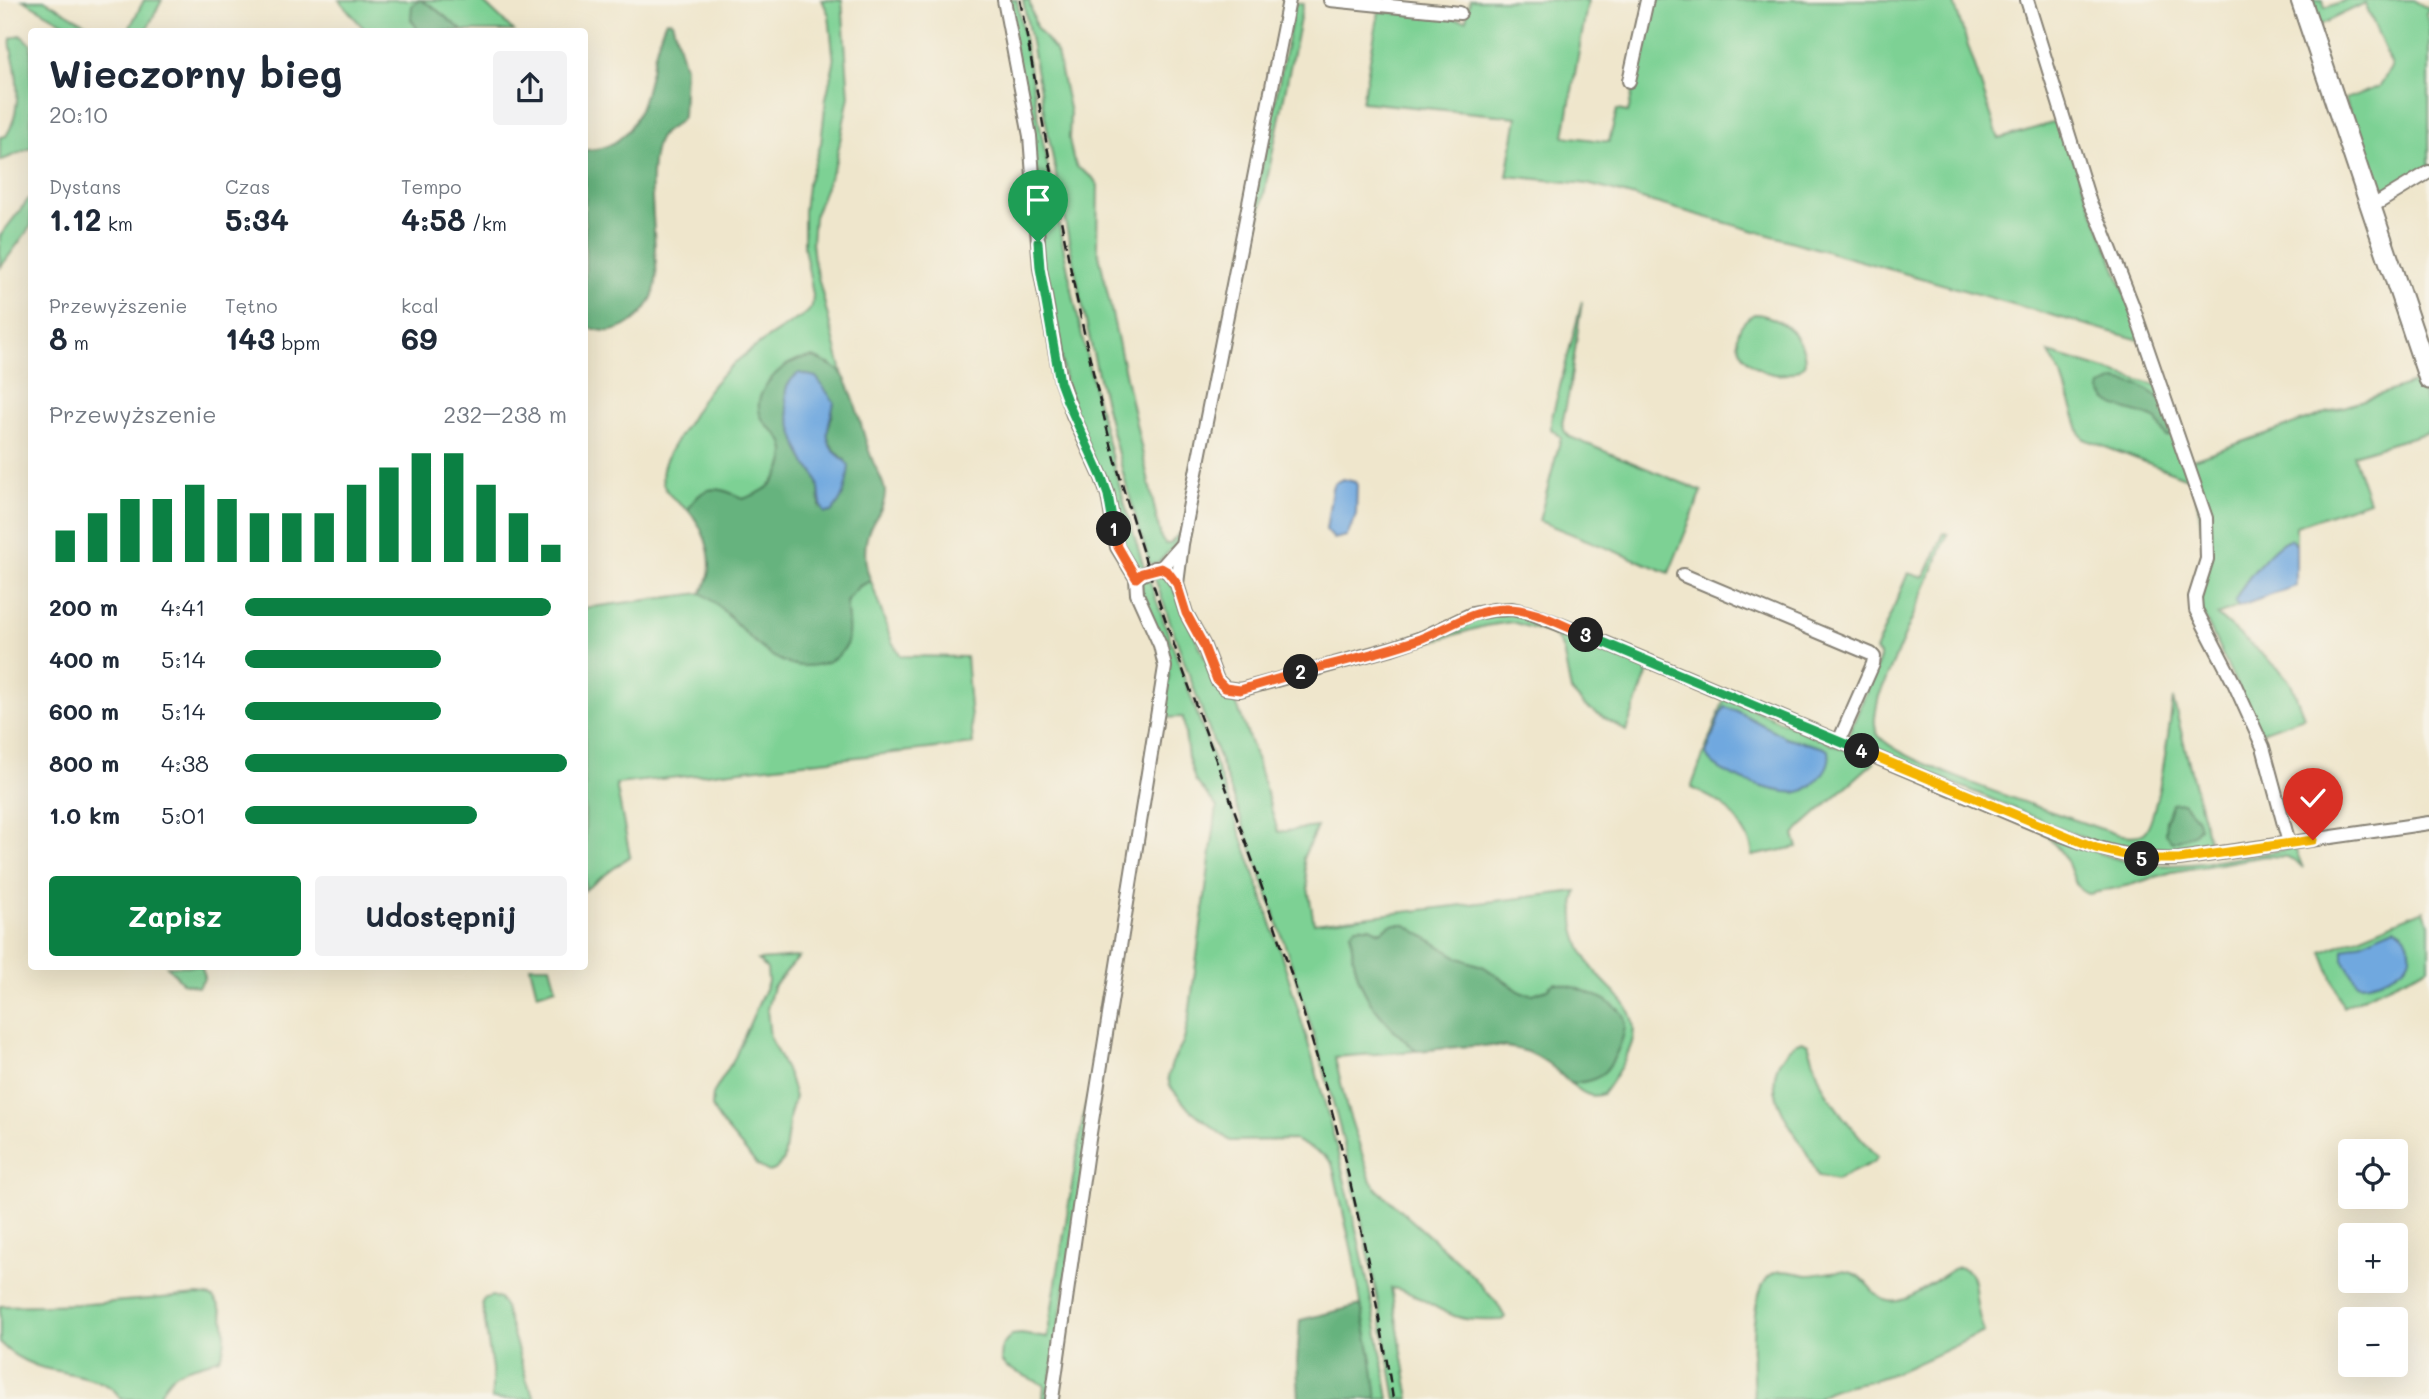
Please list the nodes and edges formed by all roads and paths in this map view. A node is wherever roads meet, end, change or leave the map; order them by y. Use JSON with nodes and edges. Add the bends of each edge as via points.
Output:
{"nodes":[{"id":1,"x":1004,"y":0,"type":"edge"},
{"id":2,"x":1289,"y":0,"type":"edge"},
{"id":3,"x":1330,"y":0,"type":"edge"},
{"id":4,"x":1647,"y":0,"type":"edge"},
{"id":5,"x":2027,"y":0,"type":"edge"},
{"id":6,"x":2301,"y":0,"type":"edge"},
{"id":7,"x":1460,"y":13,"type":"dead end"},
{"id":8,"x":1629,"y":81,"type":"dead end"},
{"id":9,"x":2429,"y":172,"type":"edge"},
{"id":10,"x":2371,"y":207,"type":"junction"},
{"id":11,"x":2429,"y":379,"type":"edge"},
{"id":12,"x":1182,"y":544,"type":"junction"},
{"id":13,"x":1161,"y":568,"type":"junction"},
{"id":14,"x":1683,"y":575,"type":"dead end"},
{"id":15,"x":1136,"y":578,"type":"junction"},
{"id":16,"x":1177,"y":584,"type":"junction"},
{"id":17,"x":1839,"y":741,"type":"junction"},
{"id":18,"x":2429,"y":823,"type":"edge"},
{"id":19,"x":2289,"y":843,"type":"junction"},
{"id":20,"x":1052,"y":1399,"type":"edge"}],
"edges":[{"from":1,"to":15,"type":"street","via":[[1030,136],[1040,268],[1060,382],[1108,495],[1118,547]]},
{"from":2,"to":12,"type":"street"},
{"from":3,"to":7,"type":"street"},
{"from":4,"to":8,"type":"street"},
{"from":5,"to":19,"type":"street","via":[[2090,203],[2132,304],[2206,518],[2207,559],[2195,597],[2196,610],[2263,747]]},
{"from":6,"to":10,"type":"main road"},
{"from":9,"to":10,"type":"street"},
{"from":10,"to":11,"type":"main road"},
{"from":12,"to":13,"type":"street"},
{"from":12,"to":16,"type":"street"},
{"from":13,"to":15,"type":"street"},
{"from":13,"to":16,"type":"street"},
{"from":14,"to":17,"type":"street","via":[[1874,657]]},
{"from":15,"to":20,"type":"street","via":[[1137,594],[1163,656],[1164,678]]},
{"from":16,"to":17,"type":"street","via":[[1217,680],[1231,690],[1392,649],[1483,611],[1512,609],[1570,628]]},
{"from":17,"to":19,"type":"street","via":[[2051,831],[2122,855],[2179,859]]},
{"from":18,"to":19,"type":"street"}]}
